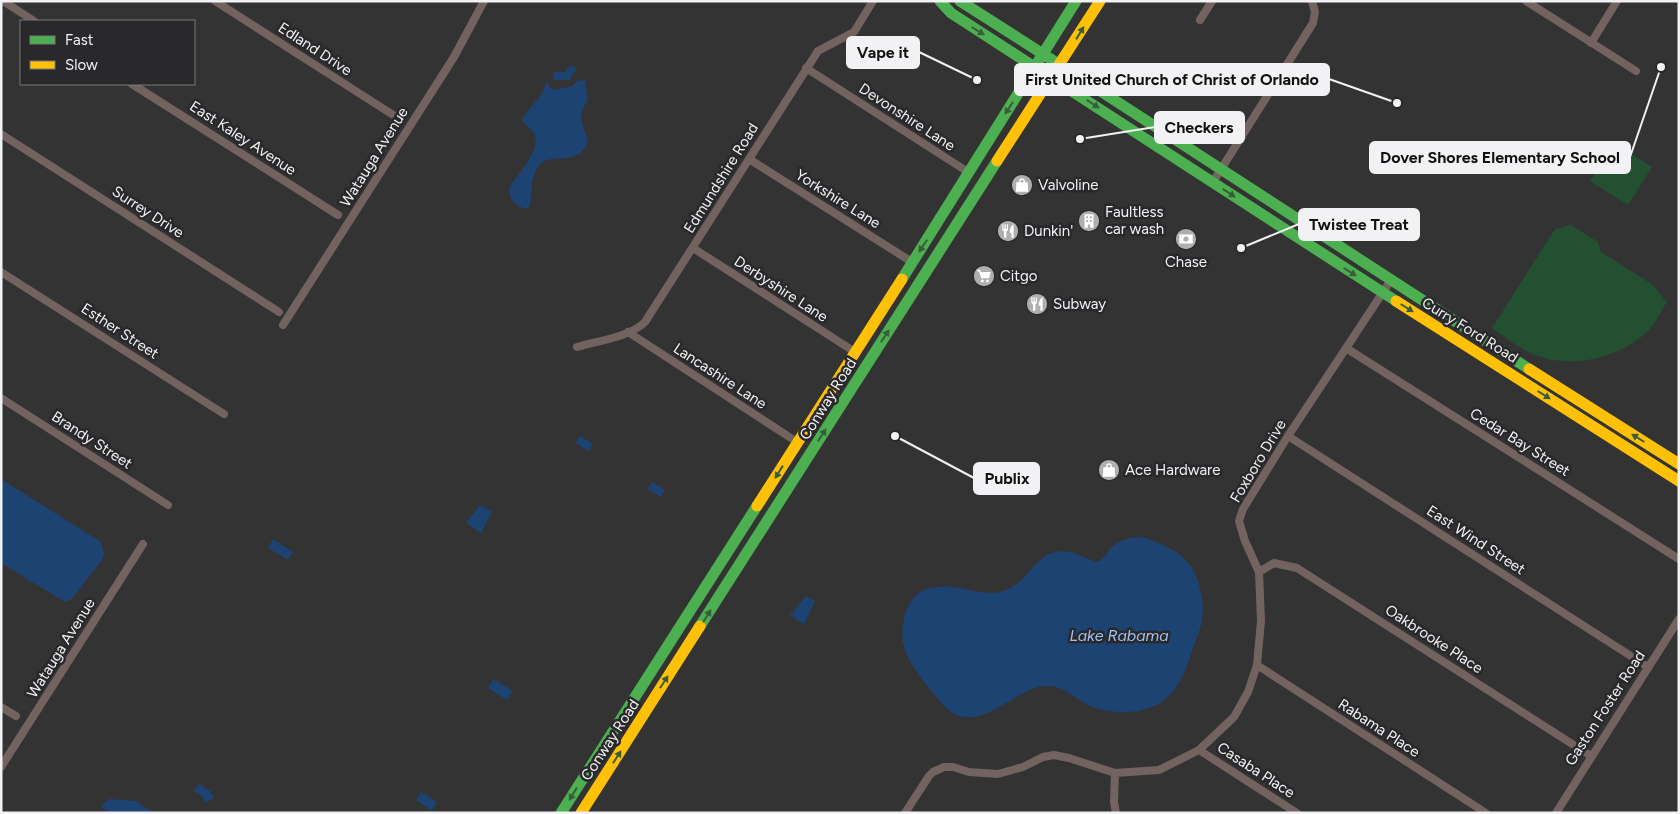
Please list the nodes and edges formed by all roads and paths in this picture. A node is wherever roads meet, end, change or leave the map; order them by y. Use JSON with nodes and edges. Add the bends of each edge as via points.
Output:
{"nodes":[{"id":1,"x":3,"y":1,"type":"edge"},
{"id":2,"x":215,"y":1,"type":"edge"},
{"id":3,"x":484,"y":1,"type":"edge"},
{"id":4,"x":873,"y":1,"type":"edge"},
{"id":5,"x":940,"y":1,"type":"edge"},
{"id":6,"x":960,"y":1,"type":"edge"},
{"id":7,"x":1076,"y":1,"type":"edge"},
{"id":8,"x":1100,"y":1,"type":"edge"},
{"id":9,"x":1212,"y":1,"type":"edge"},
{"id":10,"x":1312,"y":1,"type":"edge"},
{"id":11,"x":1526,"y":1,"type":"edge"},
{"id":12,"x":1618,"y":1,"type":"edge"},
{"id":13,"x":32,"y":20,"type":"edge"},
{"id":14,"x":1200,"y":20,"type":"dead end"},
{"id":15,"x":1591,"y":43,"type":"junction"},
{"id":16,"x":1043,"y":54,"type":"junction"},
{"id":17,"x":1060,"y":65,"type":"junction"},
{"id":18,"x":1035,"y":67,"type":"junction"},
{"id":19,"x":806,"y":68,"type":"junction"},
{"id":20,"x":1636,"y":71,"type":"dead end"},
{"id":21,"x":1052,"y":78,"type":"junction"},
{"id":22,"x":134,"y":85,"type":"edge"},
{"id":23,"x":400,"y":120,"type":"dead end"},
{"id":24,"x":1,"y":134,"type":"edge"},
{"id":25,"x":749,"y":159,"type":"junction"},
{"id":26,"x":1221,"y":170,"type":"junction"},
{"id":27,"x":968,"y":172,"type":"junction"},
{"id":28,"x":1213,"y":182,"type":"junction"},
{"id":29,"x":1254,"y":191,"type":"junction"},
{"id":30,"x":1245,"y":203,"type":"junction"},
{"id":31,"x":338,"y":215,"type":"dead end"},
{"id":32,"x":693,"y":248,"type":"junction"},
{"id":33,"x":912,"y":262,"type":"junction"},
{"id":34,"x":1374,"y":270,"type":"junction"},
{"id":35,"x":1,"y":272,"type":"edge"},
{"id":36,"x":1391,"y":280,"type":"junction"},
{"id":37,"x":1366,"y":282,"type":"junction"},
{"id":38,"x":1383,"y":293,"type":"junction"},
{"id":39,"x":887,"y":304,"type":"junction"},
{"id":40,"x":279,"y":312,"type":"dead end"},
{"id":41,"x":283,"y":326,"type":"dead end"},
{"id":42,"x":628,"y":332,"type":"junction"},
{"id":43,"x":577,"y":347,"type":"dead end"},
{"id":44,"x":1346,"y":348,"type":"junction"},
{"id":45,"x":855,"y":352,"type":"junction"},
{"id":46,"x":870,"y":360,"type":"junction"},
{"id":47,"x":850,"y":392,"type":"junction"},
{"id":48,"x":1,"y":398,"type":"edge"},
{"id":49,"x":224,"y":414,"type":"dead end"},
{"id":50,"x":1288,"y":436,"type":"junction"},
{"id":51,"x":797,"y":442,"type":"junction"},
{"id":52,"x":1679,"y":464,"type":"edge"},
{"id":53,"x":1679,"y":481,"type":"edge"},
{"id":54,"x":762,"y":497,"type":"junction"},
{"id":55,"x":168,"y":506,"type":"dead end"},
{"id":56,"x":143,"y":544,"type":"dead end"},
{"id":57,"x":748,"y":552,"type":"junction"},
{"id":58,"x":1679,"y":559,"type":"edge"},
{"id":59,"x":1259,"y":572,"type":"junction"},
{"id":60,"x":1679,"y":619,"type":"edge"},
{"id":61,"x":665,"y":650,"type":"junction"},
{"id":62,"x":680,"y":657,"type":"junction"},
{"id":63,"x":1257,"y":665,"type":"junction"},
{"id":64,"x":1648,"y":667,"type":"junction"},
{"id":65,"x":1,"y":706,"type":"edge"},
{"id":66,"x":16,"y":716,"type":"dead end"},
{"id":67,"x":1199,"y":750,"type":"junction"},
{"id":68,"x":1591,"y":756,"type":"junction"},
{"id":69,"x":1,"y":767,"type":"edge"},
{"id":70,"x":1115,"y":773,"type":"junction"},
{"id":71,"x":906,"y":812,"type":"edge"},
{"id":72,"x":561,"y":813,"type":"edge"},
{"id":73,"x":581,"y":813,"type":"edge"},
{"id":74,"x":1116,"y":813,"type":"edge"},
{"id":75,"x":1297,"y":813,"type":"edge"},
{"id":76,"x":1486,"y":813,"type":"edge"},
{"id":77,"x":1556,"y":813,"type":"edge"}],
"edges":[{"from":1,"to":13,"type":"street"},
{"from":2,"to":23,"type":"street","name":"Edland Drive"},
{"from":3,"to":41,"type":"street","name":"Watauga Avenue","via":[[454,57]]},
{"from":4,"to":19,"type":"street","name":"Edmundshire Road","via":[[854,32],[818,51]]},
{"from":5,"to":18,"type":"main road","name":"Curry Ford Road","one_way":true,"via":[[951,13]]},
{"from":6,"to":16,"type":"main road","name":"Curry Ford Road"},
{"from":7,"to":16,"type":"main road","name":"Conway Road"},
{"from":17,"to":8,"type":"main road","name":"Conway Road","one_way":true},
{"from":9,"to":14,"type":"street"},
{"from":10,"to":26,"type":"street","via":[[1313,23]]},
{"from":11,"to":15,"type":"street"},
{"from":12,"to":15,"type":"street"},
{"from":15,"to":20,"type":"street"},
{"from":16,"to":17,"type":"main road","name":"Curry Ford Road"},
{"from":16,"to":18,"type":"main road","name":"Conway Road"},
{"from":17,"to":21,"type":"main road","name":"Conway Road"},
{"from":17,"to":26,"type":"main road","name":"Curry Ford Road"},
{"from":18,"to":21,"type":"main road","name":"Curry Ford Road"},
{"from":18,"to":27,"type":"main road","name":"Conway Road","one_way":true},
{"from":19,"to":25,"type":"street","name":"Edmundshire Road"},
{"from":19,"to":27,"type":"street","name":"Devonshire Lane"},
{"from":21,"to":28,"type":"main road","name":"Curry Ford Road","one_way":true},
{"from":46,"to":21,"type":"main road","name":"Conway Road","one_way":true},
{"from":22,"to":31,"type":"street","name":"East Kaley Avenue"},
{"from":24,"to":40,"type":"street","name":"Surrey Drive"},
{"from":25,"to":32,"type":"street","name":"Edmundshire Road"},
{"from":25,"to":33,"type":"street","name":"Yorkshire Lane"},
{"from":26,"to":28,"type":"street"},
{"from":26,"to":29,"type":"main road","name":"Curry Ford Road"},
{"from":27,"to":33,"type":"main road","name":"Conway Road","one_way":true},
{"from":28,"to":30,"type":"main road","name":"Curry Ford Road","one_way":true},
{"from":29,"to":30,"type":"street"},
{"from":29,"to":34,"type":"main road","name":"Curry Ford Road"},
{"from":30,"to":37,"type":"main road","name":"Curry Ford Road","one_way":true},
{"from":32,"to":42,"type":"street","name":"Edmundshire Road","via":[[645,322]]},
{"from":32,"to":45,"type":"street","name":"Derbyshire Lane"},
{"from":33,"to":39,"type":"main road","name":"Conway Road"},
{"from":34,"to":36,"type":"main road","name":"Curry Ford Road"},
{"from":34,"to":37,"type":"street"},
{"from":35,"to":49,"type":"street","name":"Esther Street"},
{"from":36,"to":38,"type":"street","name":"Foxboro Drive"},
{"from":52,"to":36,"type":"main road","name":"Curry Ford Road","one_way":true},
{"from":37,"to":38,"type":"main road","name":"Curry Ford Road"},
{"from":38,"to":44,"type":"street","name":"Foxboro Drive"},
{"from":38,"to":53,"type":"main road","name":"Curry Ford Road","one_way":true},
{"from":39,"to":45,"type":"main road","name":"Conway Road"},
{"from":39,"to":46,"type":"main road","via":[[871,339]]},
{"from":42,"to":43,"type":"street","name":"Edmundshire Road"},
{"from":42,"to":51,"type":"street","name":"Lancashire Lane"},
{"from":44,"to":50,"type":"street","name":"Foxboro Drive"},
{"from":44,"to":58,"type":"street","name":"Cedar Bay Street"},
{"from":45,"to":47,"type":"main road"},
{"from":45,"to":51,"type":"main road","name":"Conway Road"},
{"from":46,"to":47,"type":"main road","name":"Conway Road"},
{"from":57,"to":47,"type":"main road","name":"Conway Road","one_way":true},
{"from":48,"to":55,"type":"street","name":"Brandy Street"},
{"from":50,"to":59,"type":"street","name":"Foxboro Drive","via":[[1243,509],[1239,521]]},
{"from":50,"to":64,"type":"street","name":"East Wind Street"},
{"from":51,"to":54,"type":"main road","name":"Conway Road","one_way":true},
{"from":54,"to":57,"type":"main road","via":[[762,509]]},
{"from":54,"to":61,"type":"main road","name":"Conway Road"},
{"from":56,"to":69,"type":"street","name":"Watauga Avenue"},
{"from":62,"to":57,"type":"main road","name":"Conway Road","one_way":true},
{"from":59,"to":63,"type":"street","name":"Foxboro Drive","via":[[1261,621]]},
{"from":59,"to":68,"type":"street","name":"Oakbrooke Place","via":[[1274,563],[1296,568]]},
{"from":60,"to":64,"type":"street","name":"Gaston Foster Road"},
{"from":61,"to":62,"type":"street"},
{"from":61,"to":72,"type":"main road","name":"Conway Road","one_way":true},
{"from":73,"to":62,"type":"main road","name":"Conway Road","one_way":true},
{"from":63,"to":67,"type":"street","name":"Foxboro Drive","via":[[1248,692],[1234,717]]},
{"from":63,"to":76,"type":"street","name":"Rabama Place"},
{"from":64,"to":68,"type":"street","name":"Gaston Foster Road"},
{"from":65,"to":66,"type":"street"},
{"from":67,"to":70,"type":"street","name":"Foxboro Drive","via":[[1159,770]]},
{"from":67,"to":75,"type":"street","name":"Casaba Place"},
{"from":68,"to":77,"type":"street","name":"Gaston Foster Road"},
{"from":70,"to":71,"type":"street","name":"Foxboro Drive","via":[[1054,756],[998,774],[944,767],[929,776]]},
{"from":70,"to":74,"type":"street"}]}
